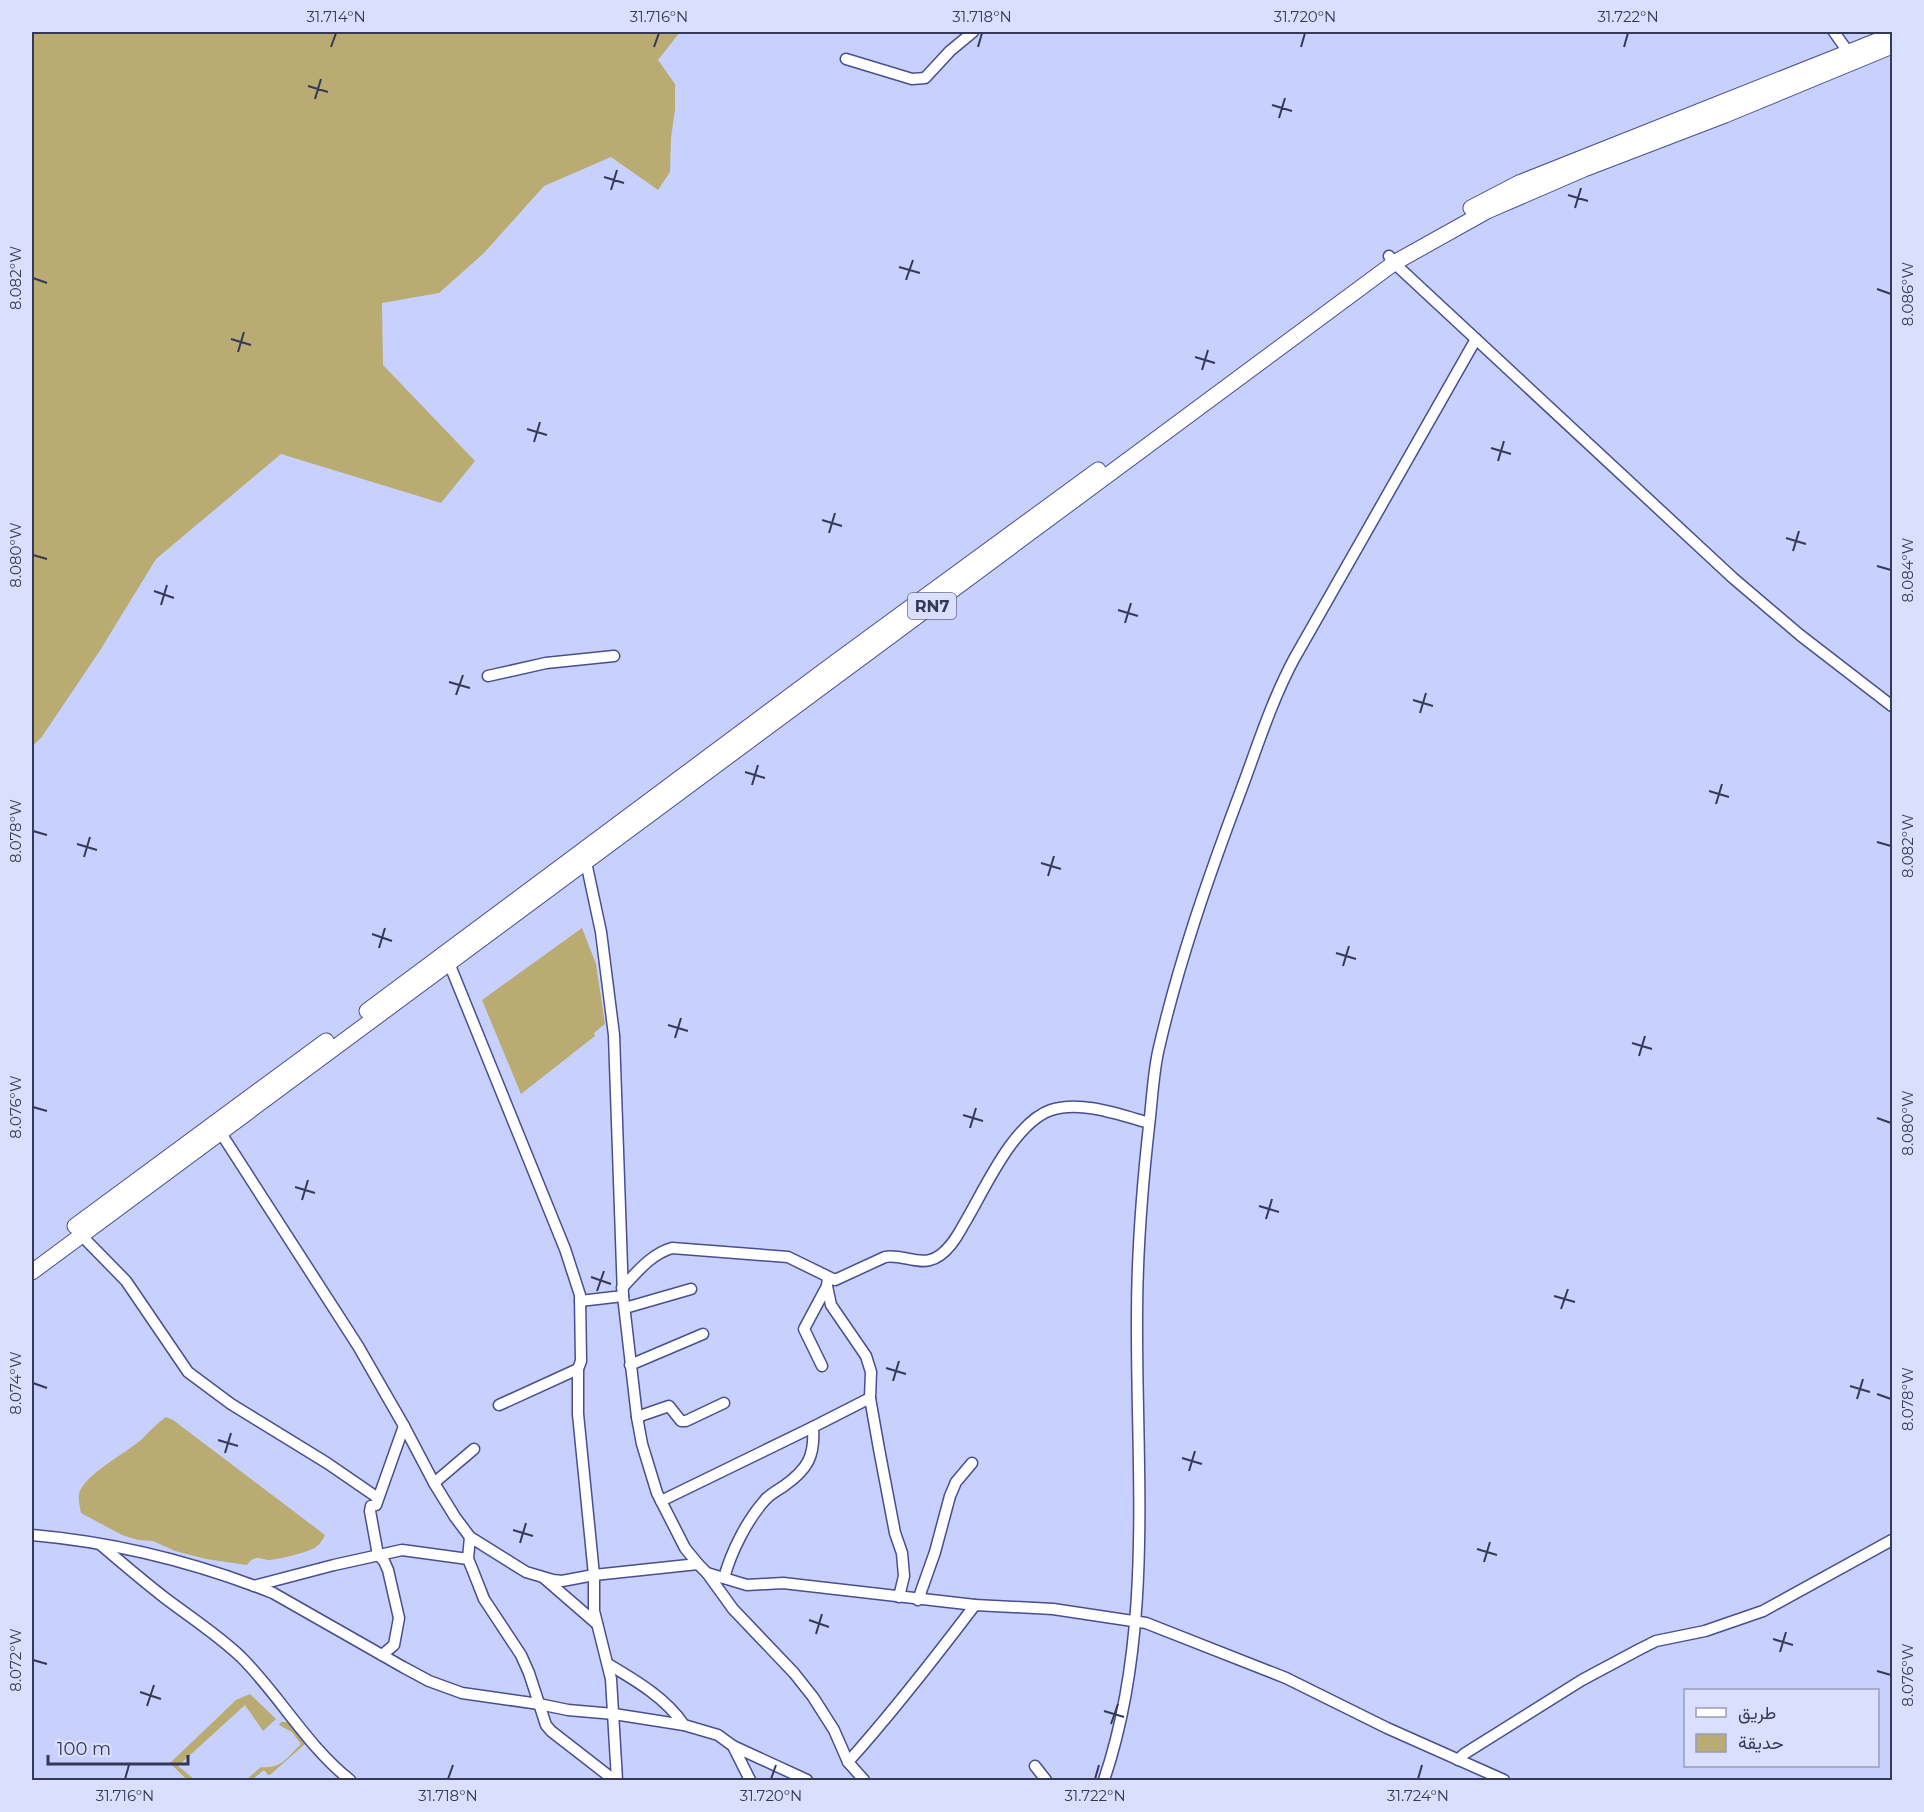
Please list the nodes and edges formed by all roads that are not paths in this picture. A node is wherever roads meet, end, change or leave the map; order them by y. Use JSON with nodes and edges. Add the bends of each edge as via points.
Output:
{"nodes":[{"id":1,"x":973,"y":32,"type":"edge"},
{"id":2,"x":1834,"y":32,"type":"edge"},
{"id":3,"x":1891,"y":42,"type":"edge"},
{"id":4,"x":1849,"y":53,"type":"junction"},
{"id":5,"x":846,"y":59,"type":"dead end"},
{"id":6,"x":1392,"y":259,"type":"junction"},
{"id":7,"x":1476,"y":339,"type":"junction"},
{"id":8,"x":614,"y":656,"type":"dead end"},
{"id":9,"x":488,"y":676,"type":"dead end"},
{"id":10,"x":1893,"y":706,"type":"edge"},
{"id":11,"x":586,"y":862,"type":"junction"},
{"id":12,"x":449,"y":963,"type":"junction"},
{"id":13,"x":1149,"y":1123,"type":"junction"},
{"id":14,"x":218,"y":1128,"type":"junction"},
{"id":15,"x":81,"y":1235,"type":"junction"},
{"id":16,"x":32,"y":1259,"type":"edge"},
{"id":17,"x":32,"y":1272,"type":"edge"},
{"id":18,"x":827,"y":1282,"type":"junction"},
{"id":19,"x":691,"y":1289,"type":"dead end"},
{"id":20,"x":623,"y":1297,"type":"junction"},
{"id":21,"x":580,"y":1301,"type":"junction"},
{"id":22,"x":703,"y":1334,"type":"dead end"},
{"id":23,"x":630,"y":1365,"type":"junction"},
{"id":24,"x":822,"y":1366,"type":"dead end"},
{"id":25,"x":578,"y":1369,"type":"junction"},
{"id":26,"x":870,"y":1398,"type":"junction"},
{"id":27,"x":724,"y":1403,"type":"dead end"},
{"id":28,"x":499,"y":1405,"type":"dead end"},
{"id":29,"x":637,"y":1417,"type":"junction"},
{"id":30,"x":404,"y":1426,"type":"junction"},
{"id":31,"x":813,"y":1427,"type":"junction"},
{"id":32,"x":474,"y":1449,"type":"dead end"},
{"id":33,"x":972,"y":1463,"type":"dead end"},
{"id":34,"x":434,"y":1483,"type":"junction"},
{"id":35,"x":378,"y":1498,"type":"junction"},
{"id":36,"x":662,"y":1501,"type":"junction"},
{"id":37,"x":32,"y":1535,"type":"edge"},
{"id":38,"x":470,"y":1537,"type":"junction"},
{"id":39,"x":1893,"y":1540,"type":"edge"},
{"id":40,"x":97,"y":1542,"type":"junction"},
{"id":41,"x":378,"y":1555,"type":"junction"},
{"id":42,"x":468,"y":1559,"type":"junction"},
{"id":43,"x":698,"y":1564,"type":"junction"},
{"id":44,"x":707,"y":1573,"type":"junction"},
{"id":45,"x":594,"y":1575,"type":"junction"},
{"id":46,"x":543,"y":1578,"type":"junction"},
{"id":47,"x":724,"y":1578,"type":"junction"},
{"id":48,"x":254,"y":1586,"type":"junction"},
{"id":49,"x":899,"y":1597,"type":"junction"},
{"id":50,"x":918,"y":1600,"type":"junction"},
{"id":51,"x":975,"y":1605,"type":"junction"},
{"id":52,"x":1136,"y":1620,"type":"junction"},
{"id":53,"x":597,"y":1624,"type":"junction"},
{"id":54,"x":382,"y":1655,"type":"junction"},
{"id":55,"x":608,"y":1664,"type":"junction"},
{"id":56,"x":539,"y":1704,"type":"junction"},
{"id":57,"x":614,"y":1714,"type":"junction"},
{"id":58,"x":684,"y":1725,"type":"junction"},
{"id":59,"x":733,"y":1746,"type":"junction"},
{"id":60,"x":1458,"y":1760,"type":"junction"},
{"id":61,"x":848,"y":1762,"type":"junction"},
{"id":62,"x":1035,"y":1766,"type":"dead end"},
{"id":63,"x":350,"y":1780,"type":"edge"},
{"id":64,"x":616,"y":1780,"type":"edge"},
{"id":65,"x":750,"y":1780,"type":"edge"},
{"id":66,"x":807,"y":1780,"type":"edge"},
{"id":67,"x":864,"y":1780,"type":"edge"},
{"id":68,"x":1046,"y":1780,"type":"edge"},
{"id":69,"x":1104,"y":1780,"type":"edge"},
{"id":70,"x":1504,"y":1780,"type":"edge"}],
"edges":[{"from":1,"to":5,"type":"street","via":[[920,80]]},
{"from":2,"to":4,"type":"street"},
{"from":3,"to":4,"type":"highway","number":"RN7"},
{"from":3,"to":6,"type":"highway","number":"RN7","via":[[1725,115],[1486,211]]},
{"from":4,"to":6,"type":"highway","number":"RN7","via":[[1520,183],[1482,202]]},
{"from":6,"to":7,"type":"street"},
{"from":6,"to":11,"type":"highway","number":"RN7"},
{"from":6,"to":14,"type":"highway","number":"RN7","via":[[842,657]]},
{"from":7,"to":10,"type":"street","via":[[1733,578]]},
{"from":7,"to":13,"type":"street","via":[[1293,659],[1275,698],[1189,939],[1158,1053]]},
{"from":8,"to":9,"type":"street","via":[[546,663]]},
{"from":11,"to":12,"type":"highway","number":"RN7"},
{"from":11,"to":20,"type":"street","via":[[602,933],[614,1035]]},
{"from":12,"to":14,"type":"highway","number":"RN7"},
{"from":12,"to":21,"type":"street","via":[[565,1249]]},
{"from":13,"to":18,"type":"street","via":[[1096,1109],[1051,1110],[1006,1150],[956,1239],[942,1252],[930,1260],[885,1257]]},
{"from":13,"to":52,"type":"street","via":[[1142,1185],[1137,1314]]},
{"from":14,"to":15,"type":"highway","number":"RN7"},
{"from":14,"to":16,"type":"highway","number":"RN7"},
{"from":14,"to":30,"type":"street","via":[[358,1346]]},
{"from":15,"to":17,"type":"highway","number":"RN7"},
{"from":15,"to":35,"type":"street","via":[[126,1281],[188,1372]]},
{"from":18,"to":20,"type":"street","via":[[788,1257],[672,1248],[652,1257]]},
{"from":18,"to":24,"type":"street","via":[[804,1329]]},
{"from":18,"to":26,"type":"street","via":[[831,1305],[866,1356],[871,1372]]},
{"from":19,"to":20,"type":"street"},
{"from":20,"to":21,"type":"street"},
{"from":20,"to":23,"type":"street"},
{"from":21,"to":25,"type":"street"},
{"from":22,"to":23,"type":"street"},
{"from":23,"to":29,"type":"street"},
{"from":25,"to":28,"type":"street"},
{"from":25,"to":45,"type":"street","via":[[578,1414]]},
{"from":26,"to":31,"type":"street"},
{"from":26,"to":49,"type":"street","via":[[902,1553],[904,1576]]},
{"from":27,"to":29,"type":"street","via":[[686,1421],[681,1421],[669,1406]]},
{"from":29,"to":36,"type":"street"},
{"from":30,"to":34,"type":"street"},
{"from":30,"to":35,"type":"street"},
{"from":31,"to":36,"type":"street"},
{"from":31,"to":47,"type":"street","via":[[810,1460],[800,1475],[766,1498],[742,1537]]},
{"from":32,"to":34,"type":"street"},
{"from":33,"to":50,"type":"street","via":[[950,1496]]},
{"from":34,"to":38,"type":"street"},
{"from":35,"to":41,"type":"street","via":[[370,1511]]},
{"from":36,"to":43,"type":"street","via":[[685,1548]]},
{"from":37,"to":40,"type":"street"},
{"from":38,"to":42,"type":"street"},
{"from":38,"to":46,"type":"street","via":[[526,1572]]},
{"from":39,"to":60,"type":"street","via":[[1763,1611],[1640,1648],[1582,1680]]},
{"from":40,"to":48,"type":"street"},
{"from":40,"to":63,"type":"street","via":[[240,1657],[326,1759]]},
{"from":41,"to":42,"type":"street","via":[[402,1550]]},
{"from":41,"to":48,"type":"street"},
{"from":41,"to":54,"type":"street","via":[[388,1570],[399,1618],[394,1645]]},
{"from":42,"to":56,"type":"street","via":[[484,1599],[521,1655]]},
{"from":43,"to":44,"type":"street"},
{"from":43,"to":45,"type":"street"},
{"from":44,"to":47,"type":"street"},
{"from":44,"to":61,"type":"street","via":[[733,1609],[813,1697]]},
{"from":45,"to":46,"type":"street","via":[[562,1581]]},
{"from":45,"to":53,"type":"street"},
{"from":46,"to":53,"type":"street"},
{"from":47,"to":49,"type":"street","via":[[747,1585],[800,1585]]},
{"from":48,"to":54,"type":"street"},
{"from":49,"to":50,"type":"street"},
{"from":50,"to":51,"type":"street"},
{"from":51,"to":52,"type":"street","via":[[1053,1609]]},
{"from":51,"to":61,"type":"street"},
{"from":52,"to":60,"type":"street","via":[[1286,1678]]},
{"from":52,"to":69,"type":"street","via":[[1119,1726]]},
{"from":53,"to":55,"type":"street"},
{"from":54,"to":56,"type":"street","via":[[429,1681],[462,1693]]},
{"from":55,"to":57,"type":"street"},
{"from":55,"to":58,"type":"street","via":[[649,1691]]},
{"from":56,"to":57,"type":"street"},
{"from":56,"to":64,"type":"street","via":[[551,1731]]},
{"from":57,"to":58,"type":"street"},
{"from":57,"to":64,"type":"street"},
{"from":58,"to":59,"type":"street","via":[[718,1735]]},
{"from":59,"to":65,"type":"street"},
{"from":59,"to":66,"type":"street"},
{"from":60,"to":70,"type":"street"},
{"from":61,"to":67,"type":"street"},
{"from":62,"to":68,"type":"street"}]}
